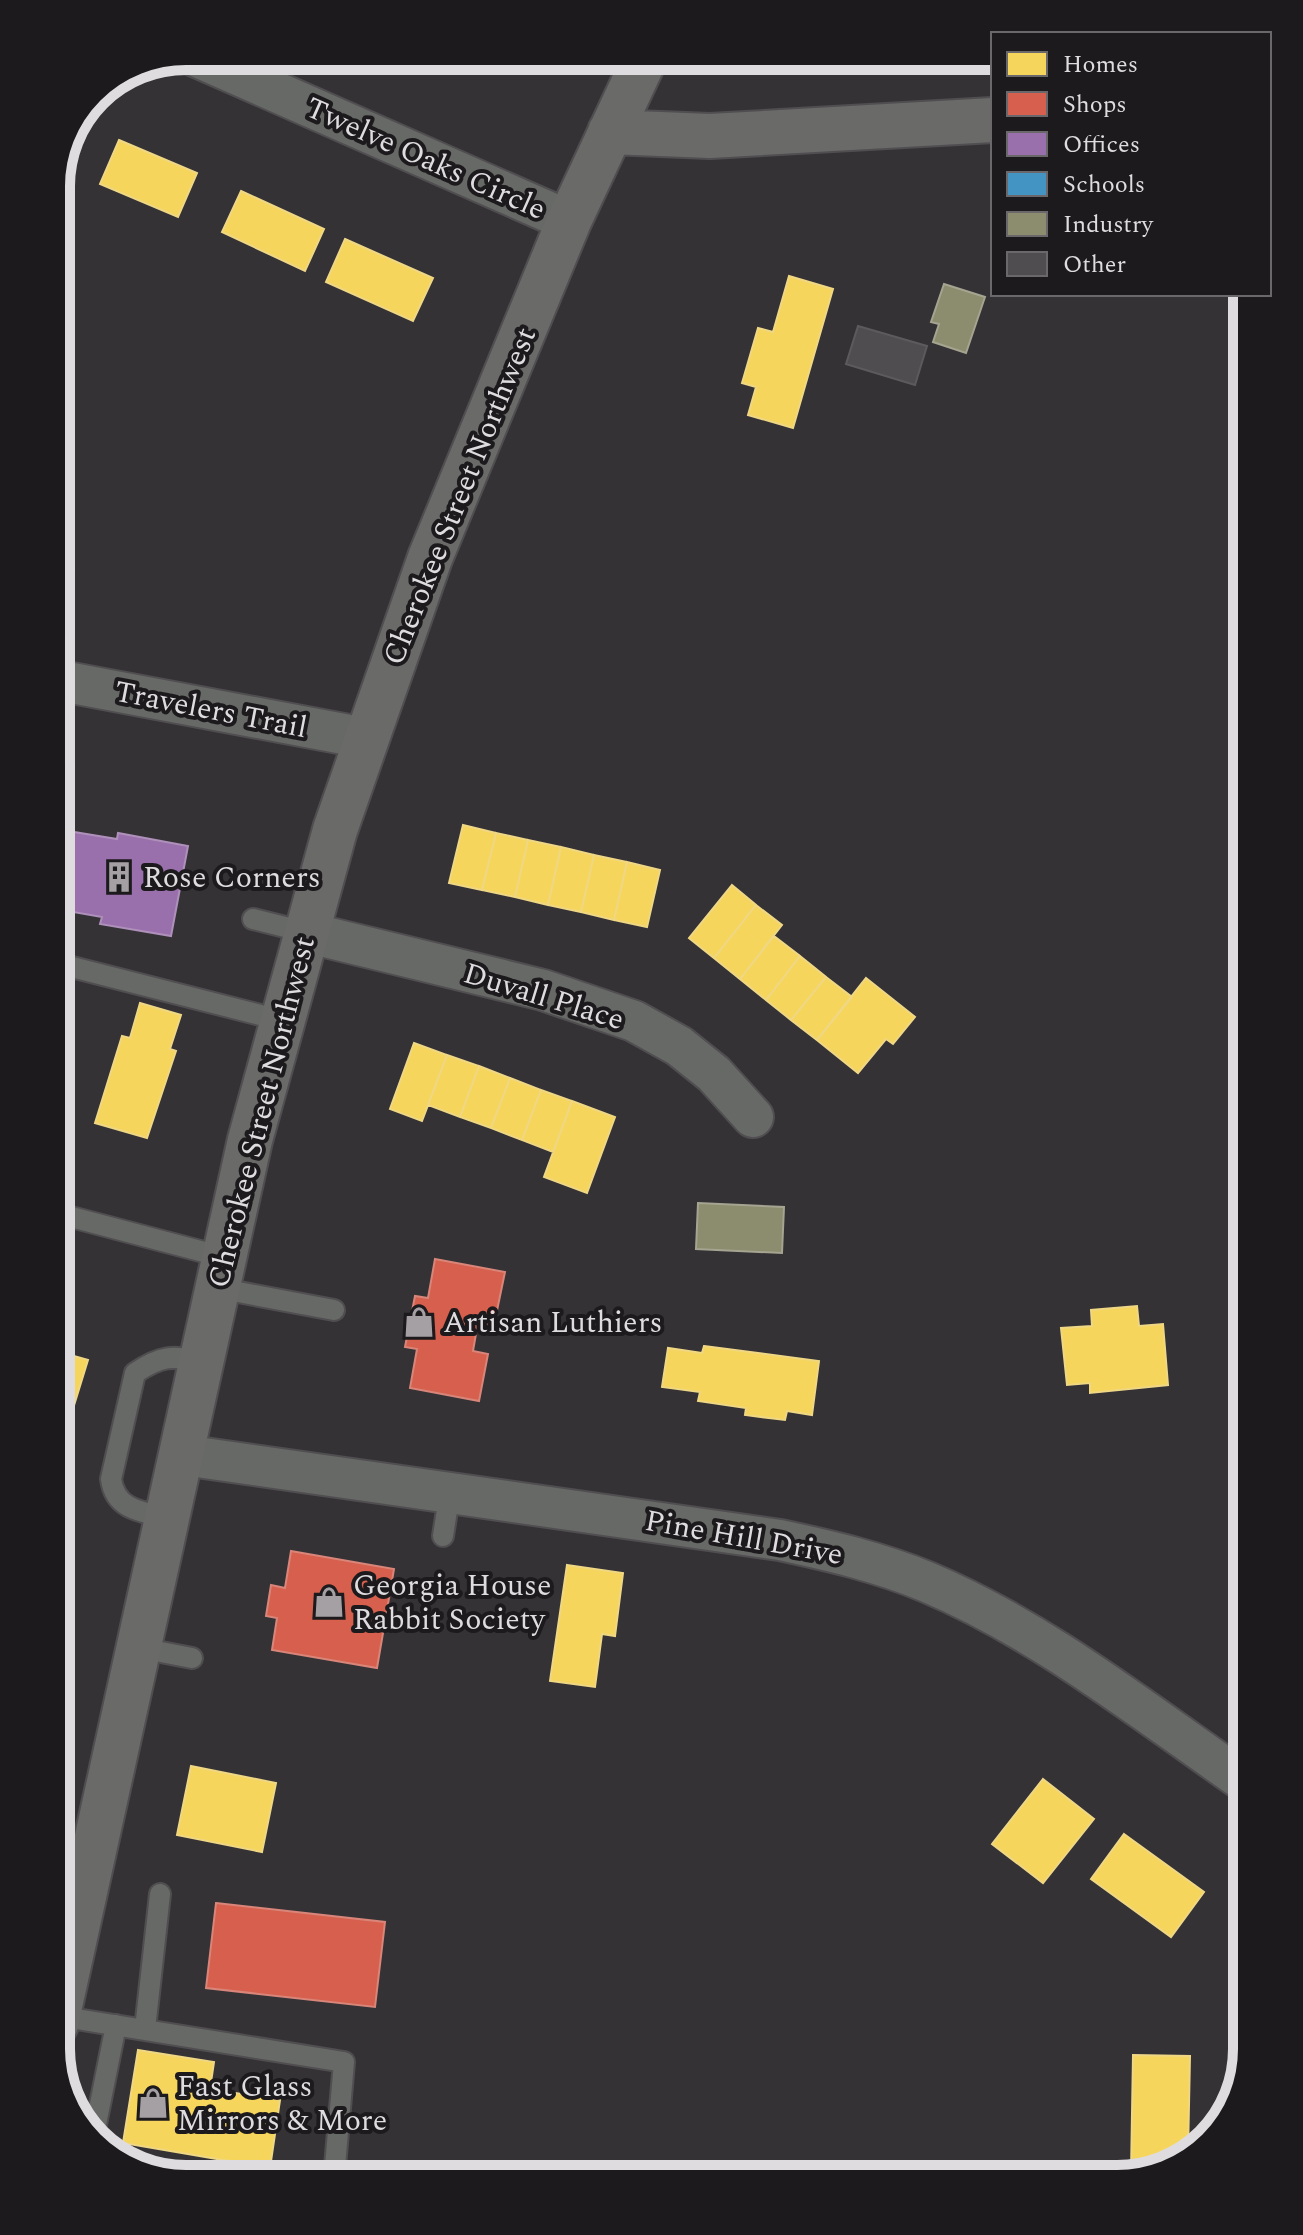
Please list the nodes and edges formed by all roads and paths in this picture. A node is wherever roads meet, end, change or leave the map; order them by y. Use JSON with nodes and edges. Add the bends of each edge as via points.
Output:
{"nodes":[{"id":1,"x":227,"y":70,"type":"edge"},
{"id":2,"x":639,"y":70,"type":"edge"},
{"id":3,"x":991,"y":120,"type":"edge"},
{"id":4,"x":610,"y":132,"type":"junction"},
{"id":5,"x":569,"y":221,"type":"junction"},
{"id":6,"x":70,"y":683,"type":"edge"},
{"id":7,"x":365,"y":738,"type":"junction"},
{"id":8,"x":253,"y":919,"type":"dead end"},
{"id":9,"x":305,"y":932,"type":"junction"},
{"id":10,"x":70,"y":967,"type":"edge"},
{"id":11,"x":280,"y":1020,"type":"junction"},
{"id":12,"x":753,"y":1117,"type":"dead end"},
{"id":13,"x":70,"y":1218,"type":"edge"},
{"id":14,"x":220,"y":1272,"type":"junction"},
{"id":15,"x":334,"y":1310,"type":"dead end"},
{"id":16,"x":202,"y":1361,"type":"junction"},
{"id":17,"x":183,"y":1455,"type":"junction"},
{"id":18,"x":450,"y":1491,"type":"junction"},
{"id":19,"x":169,"y":1518,"type":"junction"},
{"id":20,"x":443,"y":1536,"type":"dead end"},
{"id":21,"x":140,"y":1648,"type":"junction"},
{"id":22,"x":192,"y":1658,"type":"dead end"},
{"id":23,"x":1233,"y":1773,"type":"edge"},
{"id":24,"x":160,"y":1894,"type":"dead end"},
{"id":25,"x":70,"y":1911,"type":"edge"},
{"id":26,"x":70,"y":2021,"type":"edge"},
{"id":27,"x":116,"y":2025,"type":"junction"},
{"id":28,"x":145,"y":2029,"type":"junction"},
{"id":29,"x":96,"y":2122,"type":"edge"},
{"id":30,"x":335,"y":2165,"type":"edge"}],
"edges":[{"from":1,"to":5,"type":"street","name":"Twelve Oaks Circle"},
{"from":2,"to":4,"type":"main road","name":"Cherokee Street Northwest"},
{"from":3,"to":4,"type":"main road","via":[[710,136]]},
{"from":4,"to":5,"type":"main road","name":"Cherokee Street Northwest"},
{"from":5,"to":7,"type":"main road","name":"Cherokee Street Northwest","via":[[430,558]]},
{"from":6,"to":7,"type":"street","name":"Travelers Trail"},
{"from":7,"to":9,"type":"main road","name":"Cherokee Street Northwest"},
{"from":8,"to":9,"type":"lane"},
{"from":9,"to":11,"type":"main road","name":"Cherokee Street Northwest"},
{"from":9,"to":12,"type":"street","name":"Duvall Place","via":[[543,990],[634,1021],[691,1055]]},
{"from":10,"to":11,"type":"lane"},
{"from":11,"to":14,"type":"main road","name":"Cherokee Street Northwest"},
{"from":13,"to":14,"type":"lane"},
{"from":14,"to":15,"type":"lane"},
{"from":14,"to":16,"type":"main road","name":"Cherokee Street Northwest"},
{"from":16,"to":17,"type":"main road","name":"Cherokee Street Northwest"},
{"from":16,"to":19,"type":"lane","via":[[156,1359],[135,1373],[111,1479],[113,1495],[127,1508]]},
{"from":17,"to":18,"type":"street","name":"Pine Hill Drive"},
{"from":17,"to":19,"type":"main road","name":"Cherokee Street Northwest"},
{"from":18,"to":20,"type":"lane"},
{"from":18,"to":23,"type":"street","name":"Pine Hill Drive","via":[[780,1540],[870,1561],[1006,1622]]},
{"from":19,"to":21,"type":"main road","name":"Cherokee Street Northwest"},
{"from":21,"to":22,"type":"lane"},
{"from":21,"to":25,"type":"main road","name":"Cherokee Street Northwest"},
{"from":24,"to":28,"type":"lane"},
{"from":26,"to":27,"type":"lane"},
{"from":27,"to":28,"type":"lane"},
{"from":27,"to":29,"type":"lane"},
{"from":28,"to":30,"type":"lane","via":[[344,2062]]}]}
